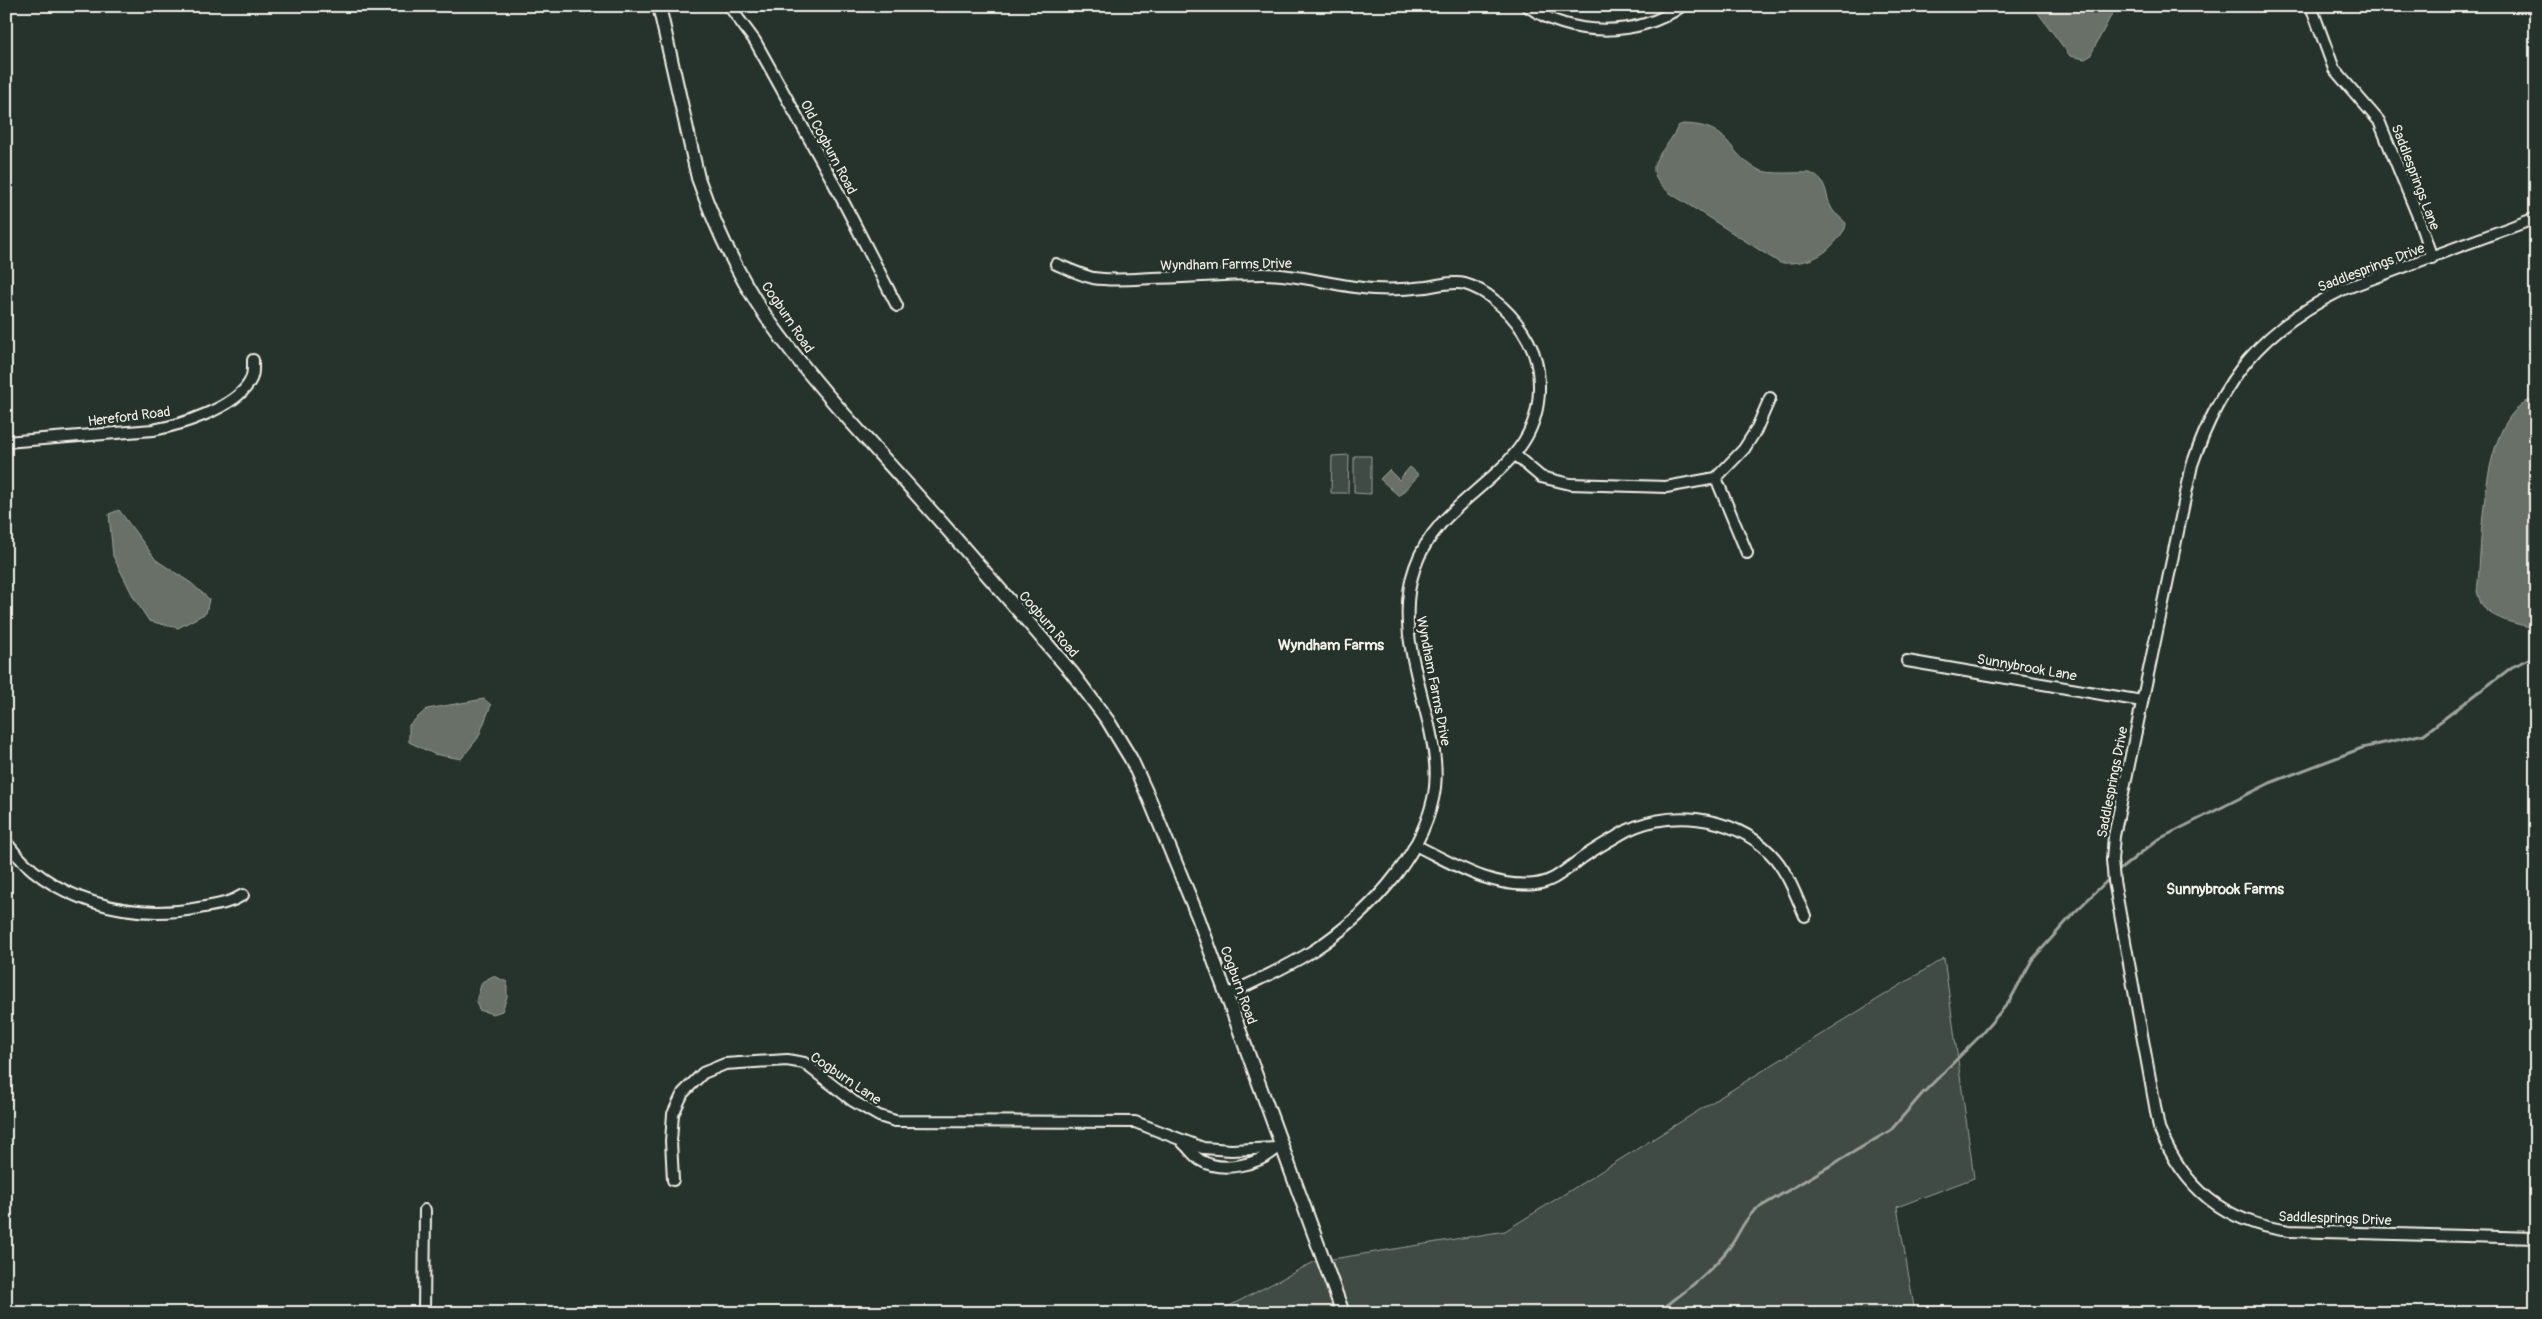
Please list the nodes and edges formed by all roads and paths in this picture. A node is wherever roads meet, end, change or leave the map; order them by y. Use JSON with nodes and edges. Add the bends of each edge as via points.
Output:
{"nodes":[{"id":1,"x":659,"y":6,"type":"edge"},
{"id":2,"x":729,"y":6,"type":"edge"},
{"id":3,"x":1527,"y":6,"type":"edge"},
{"id":4,"x":1682,"y":6,"type":"edge"},
{"id":5,"x":2311,"y":6,"type":"edge"},
{"id":6,"x":2536,"y":218,"type":"edge"},
{"id":7,"x":2432,"y":258,"type":"junction"},
{"id":8,"x":1056,"y":264,"type":"dead end"},
{"id":9,"x":896,"y":306,"type":"dead end"},
{"id":10,"x":253,"y":360,"type":"dead end"},
{"id":11,"x":1770,"y":398,"type":"dead end"},
{"id":12,"x":6,"y":442,"type":"edge"},
{"id":13,"x":1515,"y":456,"type":"junction"},
{"id":14,"x":1716,"y":478,"type":"junction"},
{"id":15,"x":1747,"y":553,"type":"dead end"},
{"id":16,"x":1907,"y":661,"type":"dead end"},
{"id":17,"x":2142,"y":701,"type":"junction"},
{"id":18,"x":1415,"y":844,"type":"junction"},
{"id":19,"x":8,"y":847,"type":"edge"},
{"id":20,"x":243,"y":895,"type":"dead end"},
{"id":21,"x":1805,"y":916,"type":"dead end"},
{"id":22,"x":1226,"y":994,"type":"junction"},
{"id":23,"x":1180,"y":1141,"type":"junction"},
{"id":24,"x":1280,"y":1147,"type":"junction"},
{"id":25,"x":673,"y":1180,"type":"dead end"},
{"id":26,"x":425,"y":1210,"type":"dead end"},
{"id":27,"x":2536,"y":1238,"type":"edge"},
{"id":28,"x":424,"y":1313,"type":"edge"},
{"id":29,"x":1344,"y":1313,"type":"edge"}],
"edges":[{"from":1,"to":22,"type":"street","name":"Cogburn Road","via":[[698,178],[734,260],[765,316],[832,400],[1069,670],[1108,721],[1150,798]]},
{"from":2,"to":9,"type":"street","name":"Old Cogburn Road","via":[[760,50],[831,178]]},
{"from":3,"to":4,"type":"street","via":[[1558,22],[1604,30],[1651,22]]},
{"from":5,"to":7,"type":"street","name":"Saddlesprings Lane","via":[[2334,69],[2379,121]]},
{"from":6,"to":7,"type":"street","name":"Saddlesprings Drive"},
{"from":7,"to":17,"type":"street","name":"Saddlesprings Drive","via":[[2344,289],[2304,310],[2258,348],[2224,390],[2205,426],[2192,465]]},
{"from":8,"to":13,"type":"street","name":"Wyndham Farms Drive","via":[[1092,278],[1119,280],[1265,274],[1299,276],[1373,289],[1467,284],[1506,310],[1525,336],[1538,364],[1537,413],[1530,433]]},
{"from":10,"to":12,"type":"street","name":"Hereford Road","via":[[252,376],[244,389],[223,405],[174,426]]},
{"from":11,"to":14,"type":"street","via":[[1744,450]]},
{"from":13,"to":14,"type":"street","via":[[1541,477],[1570,484],[1666,487]]},
{"from":13,"to":18,"type":"street","name":"Wyndham Farms Drive","via":[[1438,525],[1421,552],[1410,582],[1407,629],[1432,737],[1435,769],[1433,800]]},
{"from":14,"to":15,"type":"street"},
{"from":16,"to":17,"type":"street","name":"Sunnybrook Lane"},
{"from":17,"to":27,"type":"street","name":"Saddlesprings Drive","via":[[2114,836],[2114,875],[2154,1108],[2169,1152],[2183,1174],[2221,1209],[2272,1229]]},
{"from":18,"to":21,"type":"street","via":[[1475,874],[1521,884],[1537,884],[1566,871],[1632,828],[1676,819],[1711,821],[1742,832],[1771,854],[1784,871]]},
{"from":18,"to":22,"type":"street","name":"Wyndham Farms Drive","via":[[1385,890],[1339,933],[1285,967]]},
{"from":19,"to":20,"type":"street","via":[[58,886],[85,900],[117,909],[147,913],[180,912],[226,903]]},
{"from":22,"to":24,"type":"street","name":"Cogburn Road"},
{"from":23,"to":24,"type":"street","name":"Cogburn Lane","via":[[1212,1150]]},
{"from":23,"to":24,"type":"street","name":"Cogburn Lane","via":[[1198,1159],[1218,1165],[1251,1163]]},
{"from":23,"to":25,"type":"street","name":"Cogburn Lane","via":[[1135,1122],[895,1121],[853,1101],[804,1063],[787,1060],[725,1064],[703,1073],[683,1093],[673,1114]]},
{"from":24,"to":29,"type":"street","name":"Cogburn Road"},
{"from":26,"to":28,"type":"street"}]}
